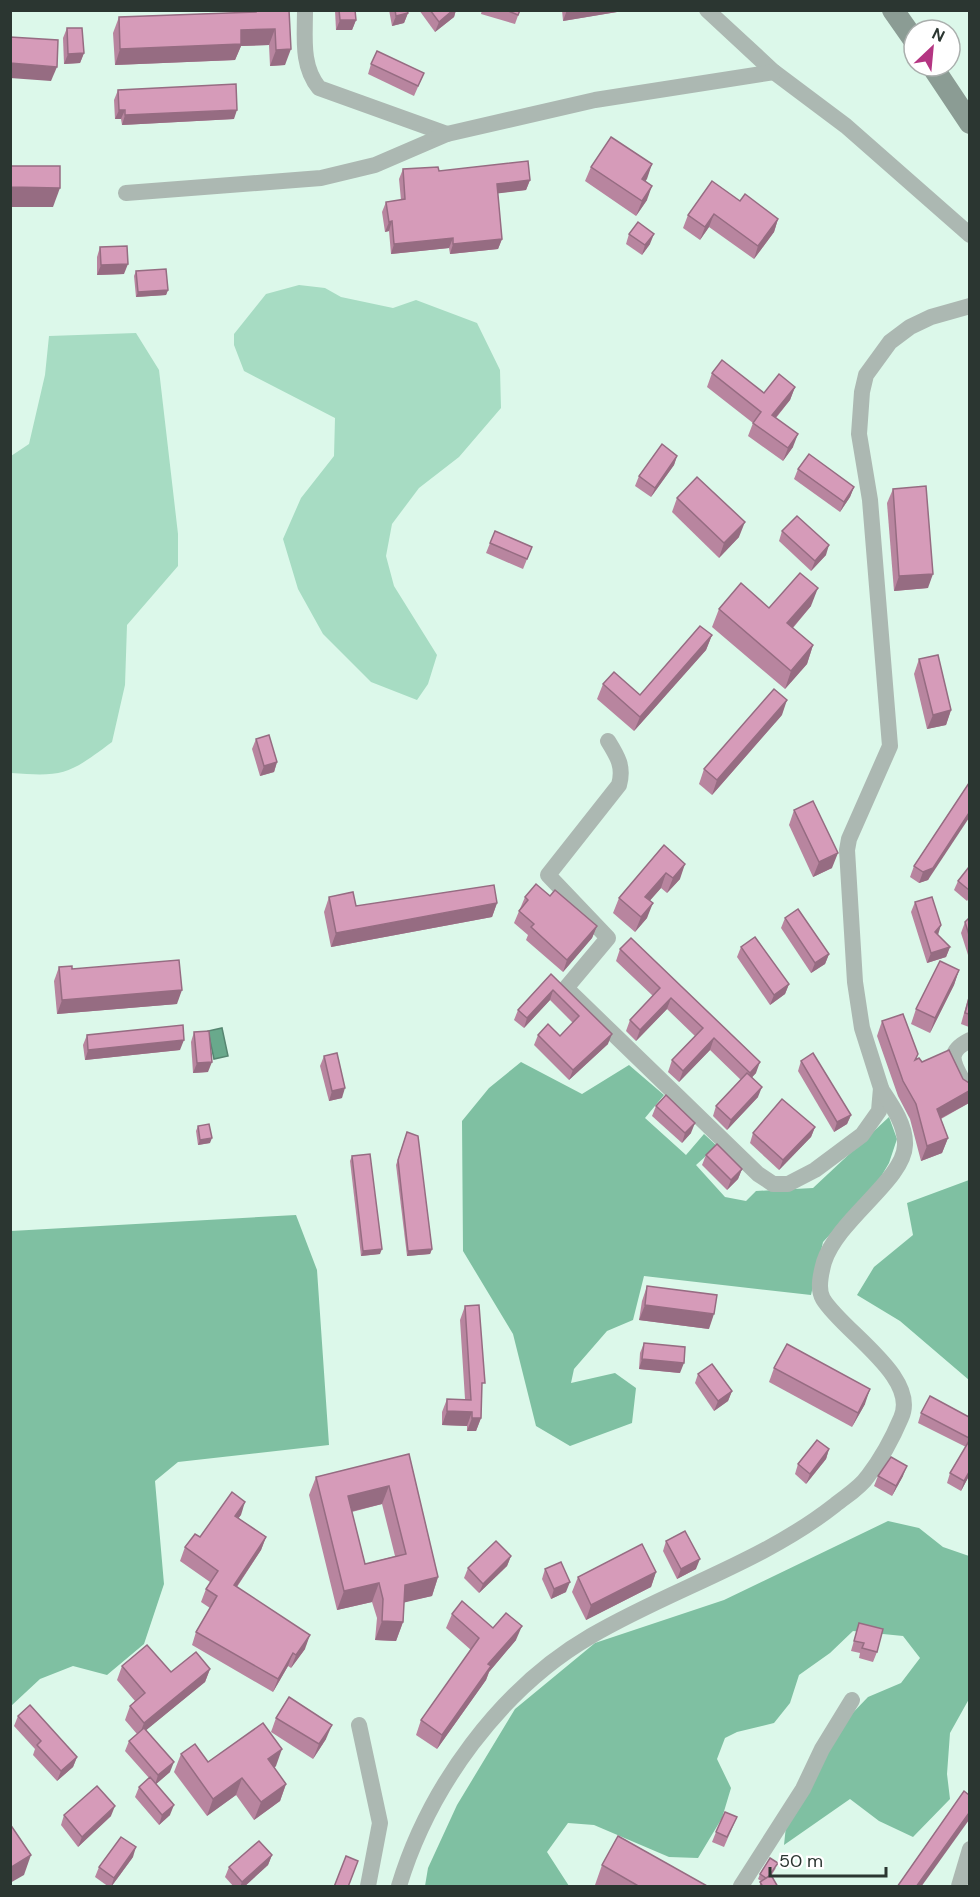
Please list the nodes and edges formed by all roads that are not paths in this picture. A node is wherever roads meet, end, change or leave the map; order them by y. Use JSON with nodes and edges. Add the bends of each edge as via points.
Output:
{"nodes":[{"id":1,"x":304,"y":10,"type":"edge"},
{"id":2,"x":707,"y":10,"type":"edge"},
{"id":3,"x":893,"y":10,"type":"edge"},
{"id":4,"x":902,"y":23,"type":"edge"},
{"id":5,"x":774,"y":72,"type":"junction"},
{"id":6,"x":940,"y":78,"type":"edge"},
{"id":7,"x":969,"y":123,"type":"edge"},
{"id":8,"x":447,"y":134,"type":"junction"},
{"id":9,"x":126,"y":193,"type":"dead end"},
{"id":10,"x":969,"y":235,"type":"edge"},
{"id":11,"x":969,"y":306,"type":"edge"},
{"id":12,"x":608,"y":741,"type":"dead end"},
{"id":13,"x":969,"y":1040,"type":"edge"},
{"id":14,"x":967,"y":1088,"type":"edge"},
{"id":15,"x":881,"y":1089,"type":"junction"},
{"id":16,"x":852,"y":1700,"type":"dead end"},
{"id":17,"x":359,"y":1725,"type":"dead end"},
{"id":18,"x":969,"y":1849,"type":"edge"},
{"id":19,"x":368,"y":1887,"type":"edge"},
{"id":20,"x":399,"y":1887,"type":"edge"},
{"id":21,"x":741,"y":1887,"type":"edge"},
{"id":22,"x":959,"y":1887,"type":"edge"}],
"edges":[{"from":1,"to":8,"type":"street","via":[[306,61],[319,88]]},
{"from":2,"to":5,"type":"street"},
{"from":3,"to":4,"type":"street"},
{"from":5,"to":8,"type":"street","via":[[596,100]]},
{"from":5,"to":10,"type":"street","via":[[846,126]]},
{"from":6,"to":7,"type":"street"},
{"from":8,"to":9,"type":"street","via":[[375,165],[321,178]]},
{"from":11,"to":15,"type":"street","via":[[931,316],[890,342],[866,375],[862,392],[859,434],[870,500],[890,746],[847,850],[855,982],[862,1028]]},
{"from":12,"to":15,"type":"street","via":[[623,773],[619,785],[548,875],[608,938],[566,988],[758,1174],[773,1184],[788,1184],[815,1170],[862,1135],[879,1111]]},
{"from":13,"to":14,"type":"street","via":[[953,1052],[955,1066]]},
{"from":15,"to":20,"type":"street","via":[[897,1113],[905,1145],[896,1170],[836,1237],[819,1286],[823,1299],[874,1353],[905,1395],[901,1419],[867,1478],[805,1529],[749,1561],[589,1637],[536,1676],[488,1724],[454,1772],[421,1826]]},
{"from":16,"to":21,"type":"street","via":[[803,1789]]},
{"from":17,"to":19,"type":"street","via":[[380,1823]]},
{"from":18,"to":22,"type":"street"}]}
